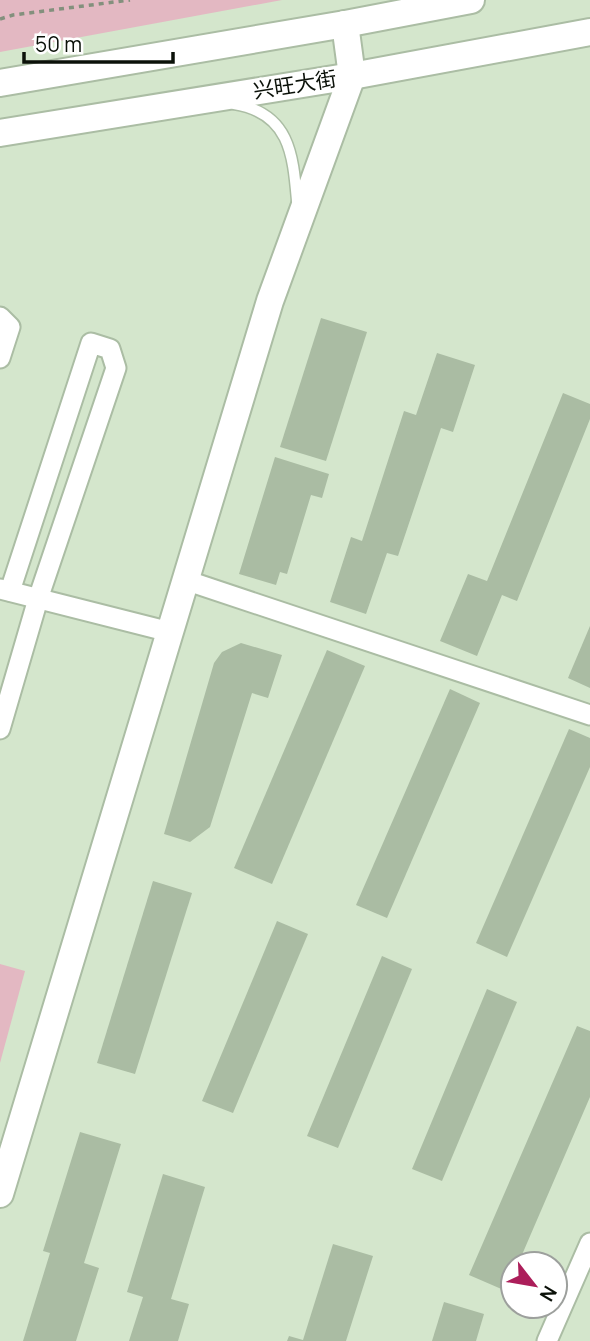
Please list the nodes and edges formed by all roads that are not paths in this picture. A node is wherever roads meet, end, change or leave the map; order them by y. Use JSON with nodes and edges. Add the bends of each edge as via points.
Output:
{"nodes":[{"id":1,"x":471,"y":0,"type":"edge"},
{"id":2,"x":345,"y":24,"type":"junction"},
{"id":3,"x":590,"y":32,"type":"edge"},
{"id":4,"x":352,"y":76,"type":"junction"},
{"id":5,"x":0,"y":83,"type":"edge"},
{"id":6,"x":206,"y":99,"type":"junction"},
{"id":7,"x":0,"y":133,"type":"edge"},
{"id":8,"x":299,"y":219,"type":"junction"},
{"id":9,"x":0,"y":317,"type":"edge"},
{"id":10,"x":0,"y":358,"type":"edge"},
{"id":11,"x":186,"y":580,"type":"junction"},
{"id":12,"x":5,"y":590,"type":"edge"},
{"id":13,"x":38,"y":598,"type":"junction"},
{"id":14,"x":170,"y":632,"type":"junction"},
{"id":15,"x":590,"y":715,"type":"edge"},
{"id":16,"x":0,"y":729,"type":"edge"},
{"id":17,"x":0,"y":1194,"type":"edge"},
{"id":18,"x":590,"y":1243,"type":"edge"},
{"id":19,"x":547,"y":1341,"type":"edge"}],
"edges":[{"from":1,"to":2,"type":"street"},
{"from":2,"to":4,"type":"street"},
{"from":2,"to":5,"type":"street"},
{"from":3,"to":4,"type":"street","name":"兴旺大街"},
{"from":4,"to":6,"type":"street","name":"兴旺大街"},
{"from":4,"to":8,"type":"street"},
{"from":6,"to":7,"type":"street","name":"兴旺大街"},
{"from":6,"to":8,"type":"lane","via":[[242,105],[284,132],[292,154]]},
{"from":8,"to":11,"type":"street"},
{"from":9,"to":10,"type":"street","via":[[10,327]]},
{"from":11,"to":14,"type":"street"},
{"from":11,"to":15,"type":"street"},
{"from":12,"to":13,"type":"street"},
{"from":12,"to":13,"type":"street","via":[[91,343],[110,349],[116,368]]},
{"from":13,"to":14,"type":"street"},
{"from":13,"to":16,"type":"street"},
{"from":14,"to":17,"type":"street"},
{"from":18,"to":19,"type":"street"}]}
